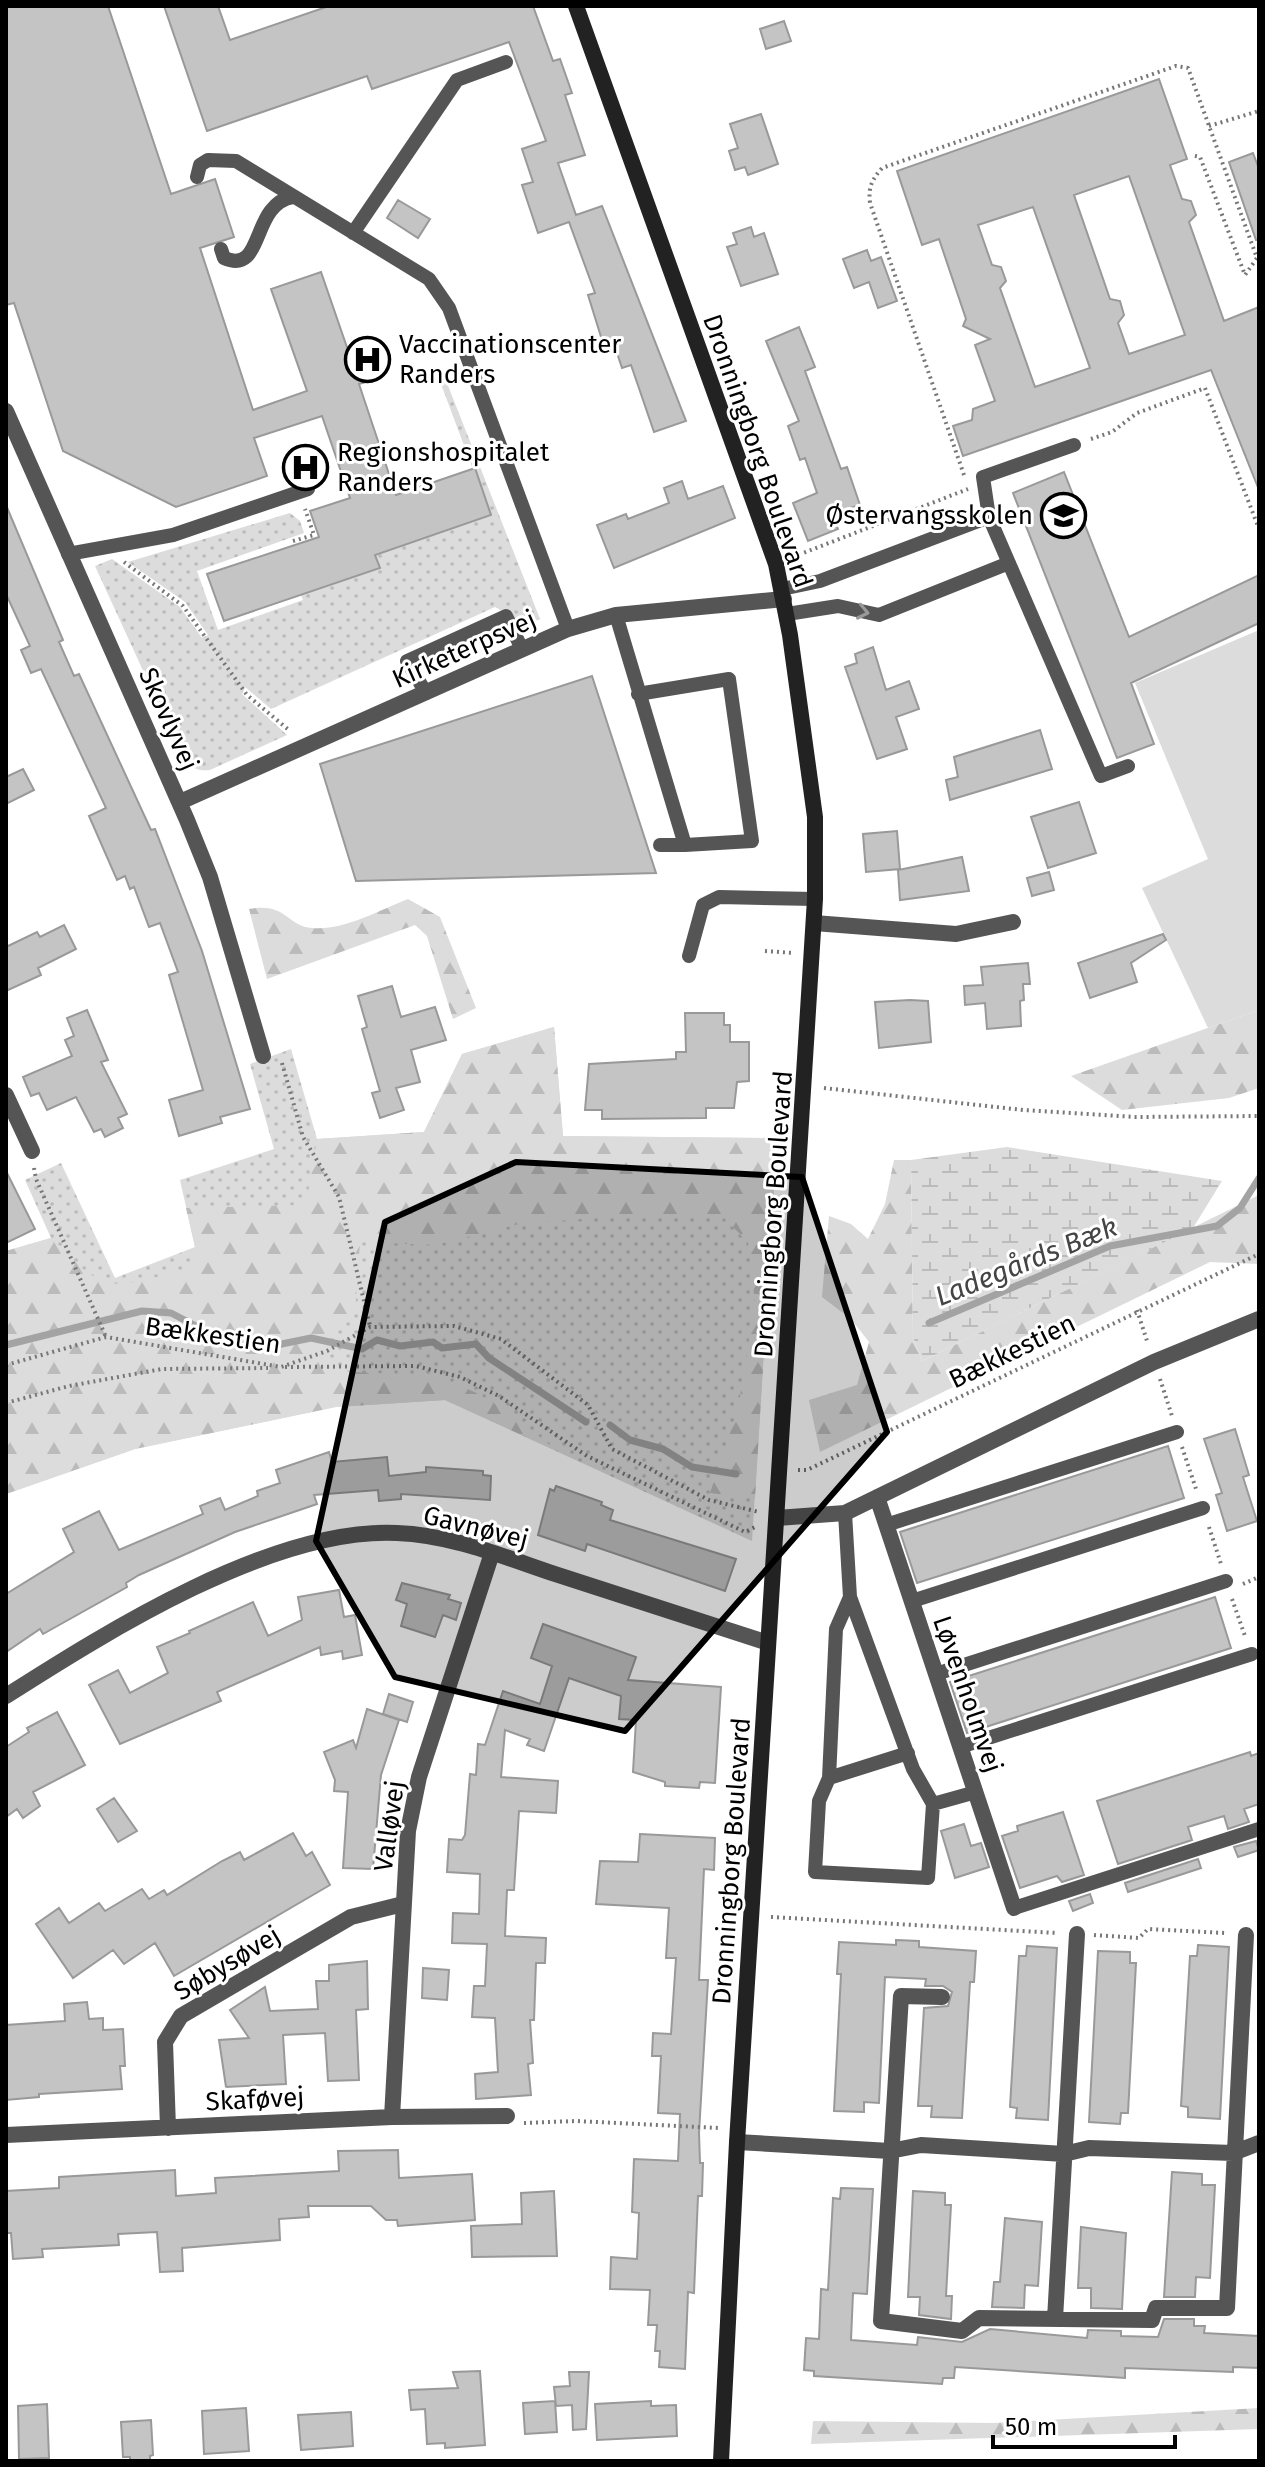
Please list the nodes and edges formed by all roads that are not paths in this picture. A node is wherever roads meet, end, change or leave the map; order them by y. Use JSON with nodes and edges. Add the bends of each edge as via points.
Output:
{"nodes":[{"id":1,"x":576,"y":6,"type":"edge"},
{"id":2,"x":506,"y":62,"type":"dead end"},
{"id":3,"x":197,"y":177,"type":"dead end"},
{"id":4,"x":293,"y":197,"type":"junction"},
{"id":5,"x":353,"y":233,"type":"junction"},
{"id":6,"x":221,"y":249,"type":"dead end"},
{"id":7,"x":6,"y":411,"type":"edge"},
{"id":8,"x":1074,"y":445,"type":"road end"},
{"id":9,"x":303,"y":490,"type":"road end"},
{"id":10,"x":989,"y":517,"type":"junction"},
{"id":11,"x":68,"y":554,"type":"junction"},
{"id":12,"x":1009,"y":563,"type":"junction"},
{"id":13,"x":784,"y":601,"type":"junction"},
{"id":14,"x":616,"y":615,"type":"junction"},
{"id":15,"x":568,"y":629,"type":"junction"},
{"id":16,"x":522,"y":649,"type":"junction"},
{"id":17,"x":426,"y":693,"type":"junction"},
{"id":18,"x":638,"y":694,"type":"junction"},
{"id":19,"x":1128,"y":766,"type":"dead end"},
{"id":20,"x":180,"y":802,"type":"junction"},
{"id":21,"x":660,"y":845,"type":"dead end"},
{"id":22,"x":685,"y":845,"type":"junction"},
{"id":23,"x":815,"y":899,"type":"junction"},
{"id":24,"x":1013,"y":922,"type":"dead end"},
{"id":25,"x":814,"y":923,"type":"junction"},
{"id":26,"x":689,"y":956,"type":"dead end"},
{"id":27,"x":263,"y":1056,"type":"road end"},
{"id":28,"x":6,"y":1095,"type":"edge"},
{"id":29,"x":32,"y":1151,"type":"road end"},
{"id":30,"x":1259,"y":1319,"type":"edge"},
{"id":31,"x":1177,"y":1432,"type":"dead end"},
{"id":32,"x":877,"y":1497,"type":"junction"},
{"id":33,"x":1203,"y":1508,"type":"dead end"},
{"id":34,"x":845,"y":1513,"type":"junction"},
{"id":35,"x":777,"y":1518,"type":"junction"},
{"id":36,"x":886,"y":1525,"type":"junction"},
{"id":37,"x":492,"y":1553,"type":"junction"},
{"id":38,"x":1226,"y":1581,"type":"dead end"},
{"id":39,"x":850,"y":1597,"type":"junction"},
{"id":40,"x":912,"y":1601,"type":"junction"},
{"id":41,"x":768,"y":1643,"type":"junction"},
{"id":42,"x":1252,"y":1654,"type":"dead end"},
{"id":43,"x":936,"y":1674,"type":"junction"},
{"id":44,"x":6,"y":1696,"type":"edge"},
{"id":45,"x":960,"y":1747,"type":"junction"},
{"id":46,"x":908,"y":1753,"type":"junction"},
{"id":47,"x":829,"y":1778,"type":"junction"},
{"id":48,"x":976,"y":1792,"type":"junction"},
{"id":49,"x":933,"y":1804,"type":"junction"},
{"id":50,"x":1259,"y":1829,"type":"edge"},
{"id":51,"x":403,"y":1904,"type":"junction"},
{"id":52,"x":1014,"y":1908,"type":"joint"},
{"id":53,"x":1077,"y":1934,"type":"dead end"},
{"id":54,"x":1246,"y":1935,"type":"dead end"},
{"id":55,"x":942,"y":1997,"type":"dead end"},
{"id":56,"x":507,"y":2116,"type":"road end"},
{"id":57,"x":392,"y":2117,"type":"junction"},
{"id":58,"x":168,"y":2128,"type":"junction"},
{"id":59,"x":6,"y":2135,"type":"edge"},
{"id":60,"x":737,"y":2142,"type":"junction"},
{"id":61,"x":1259,"y":2143,"type":"edge"},
{"id":62,"x":890,"y":2151,"type":"junction"},
{"id":63,"x":1233,"y":2153,"type":"junction"},
{"id":64,"x":1064,"y":2154,"type":"junction"},
{"id":65,"x":1055,"y":2319,"type":"junction"},
{"id":66,"x":721,"y":2461,"type":"edge"}],
"edges":[{"from":1,"to":13,"type":"street","name":"Dronningborg Boulevard","via":[[776,564]]},
{"from":2,"to":5,"type":"lane","via":[[457,80]]},
{"from":3,"to":4,"type":"lane","via":[[200,165],[208,160],[236,161]]},
{"from":4,"to":5,"type":"lane"},
{"from":4,"to":6,"type":"lane","via":[[275,202],[266,213],[247,257],[231,261]]},
{"from":5,"to":15,"type":"lane","via":[[429,279],[449,308]]},
{"from":7,"to":11,"type":"street","name":"Skovlyvej"},
{"from":8,"to":10,"type":"lane","via":[[983,477]]},
{"from":9,"to":11,"type":"lane","via":[[173,535]]},
{"from":10,"to":12,"type":"lane"},
{"from":10,"to":13,"type":"lane","via":[[820,581]]},
{"from":11,"to":20,"type":"street","name":"Skovlyvej"},
{"from":13,"to":12,"type":"lane","one_way":true,"via":[[879,615]]},
{"from":12,"to":19,"type":"lane","via":[[1101,776]]},
{"from":13,"to":14,"type":"street","name":"Kirketerpsvej"},
{"from":13,"to":23,"type":"street","name":"Dronningborg Boulevard","via":[[815,817]]},
{"from":14,"to":15,"type":"street","name":"Kirketerpsvej"},
{"from":14,"to":18,"type":"lane"},
{"from":15,"to":16,"type":"street","name":"Kirketerpsvej"},
{"from":16,"to":17,"type":"street","name":"Kirketerpsvej"},
{"from":16,"to":17,"type":"lane","via":[[506,616],[407,661]]},
{"from":17,"to":20,"type":"street","name":"Kirketerpsvej"},
{"from":18,"to":22,"type":"lane"},
{"from":18,"to":22,"type":"lane","via":[[729,679],[752,841]]},
{"from":20,"to":27,"type":"street","name":"Skovlyvej","via":[[210,877]]},
{"from":21,"to":22,"type":"lane"},
{"from":23,"to":25,"type":"street","name":"Dronningborg Boulevard"},
{"from":23,"to":26,"type":"lane","via":[[719,897],[703,905]]},
{"from":24,"to":25,"type":"street","via":[[956,934]]},
{"from":25,"to":35,"type":"street","name":"Dronningborg Boulevard"},
{"from":28,"to":29,"type":"street"},
{"from":30,"to":32,"type":"street","via":[[1154,1362]]},
{"from":31,"to":36,"type":"lane"},
{"from":32,"to":34,"type":"street"},
{"from":32,"to":36,"type":"street","name":"Løvenholmvej"},
{"from":33,"to":40,"type":"lane"},
{"from":34,"to":35,"type":"street"},
{"from":34,"to":39,"type":"lane"},
{"from":35,"to":41,"type":"street","name":"Dronningborg Boulevard"},
{"from":36,"to":40,"type":"street","name":"Løvenholmvej"},
{"from":37,"to":41,"type":"street","name":"Gavnøvej"},
{"from":37,"to":44,"type":"street","name":"Gavnøvej","via":[[399,1533],[332,1538],[171,1599],[105,1633]]},
{"from":37,"to":51,"type":"street","name":"Valløvej","via":[[419,1777],[408,1831]]},
{"from":38,"to":43,"type":"lane"},
{"from":39,"to":46,"type":"lane"},
{"from":39,"to":47,"type":"lane","via":[[836,1629]]},
{"from":40,"to":43,"type":"street","name":"Løvenholmvej"},
{"from":41,"to":60,"type":"street","name":"Dronningborg Boulevard"},
{"from":42,"to":45,"type":"lane"},
{"from":43,"to":45,"type":"street","name":"Løvenholmvej"},
{"from":45,"to":48,"type":"street","name":"Løvenholmvej"},
{"from":46,"to":47,"type":"lane"},
{"from":46,"to":49,"type":"lane"},
{"from":47,"to":49,"type":"lane","via":[[819,1801],[815,1872],[928,1878]]},
{"from":48,"to":49,"type":"lane"},
{"from":48,"to":52,"type":"street","name":"Løvenholmvej"},
{"from":50,"to":52,"type":"lane"},
{"from":51,"to":57,"type":"street","name":"Valløvej"},
{"from":51,"to":58,"type":"street","name":"Søbysøvej","via":[[351,1917],[181,2016],[165,2042]]},
{"from":53,"to":64,"type":"street"},
{"from":54,"to":63,"type":"street"},
{"from":55,"to":62,"type":"street","via":[[901,1996]]},
{"from":56,"to":57,"type":"street","name":"Skaføvej"},
{"from":57,"to":58,"type":"street","name":"Skaføvej"},
{"from":58,"to":59,"type":"street","name":"Skaføvej"},
{"from":60,"to":62,"type":"street"},
{"from":60,"to":66,"type":"street","name":"Dronningborg Boulevard"},
{"from":61,"to":63,"type":"street"},
{"from":62,"to":64,"type":"street","via":[[921,2145]]},
{"from":62,"to":65,"type":"street","via":[[881,2321],[962,2331],[979,2318]]},
{"from":63,"to":64,"type":"street","via":[[1089,2148]]},
{"from":63,"to":65,"type":"street","via":[[1227,2308],[1156,2308],[1152,2320]]},
{"from":64,"to":65,"type":"street"}]}
